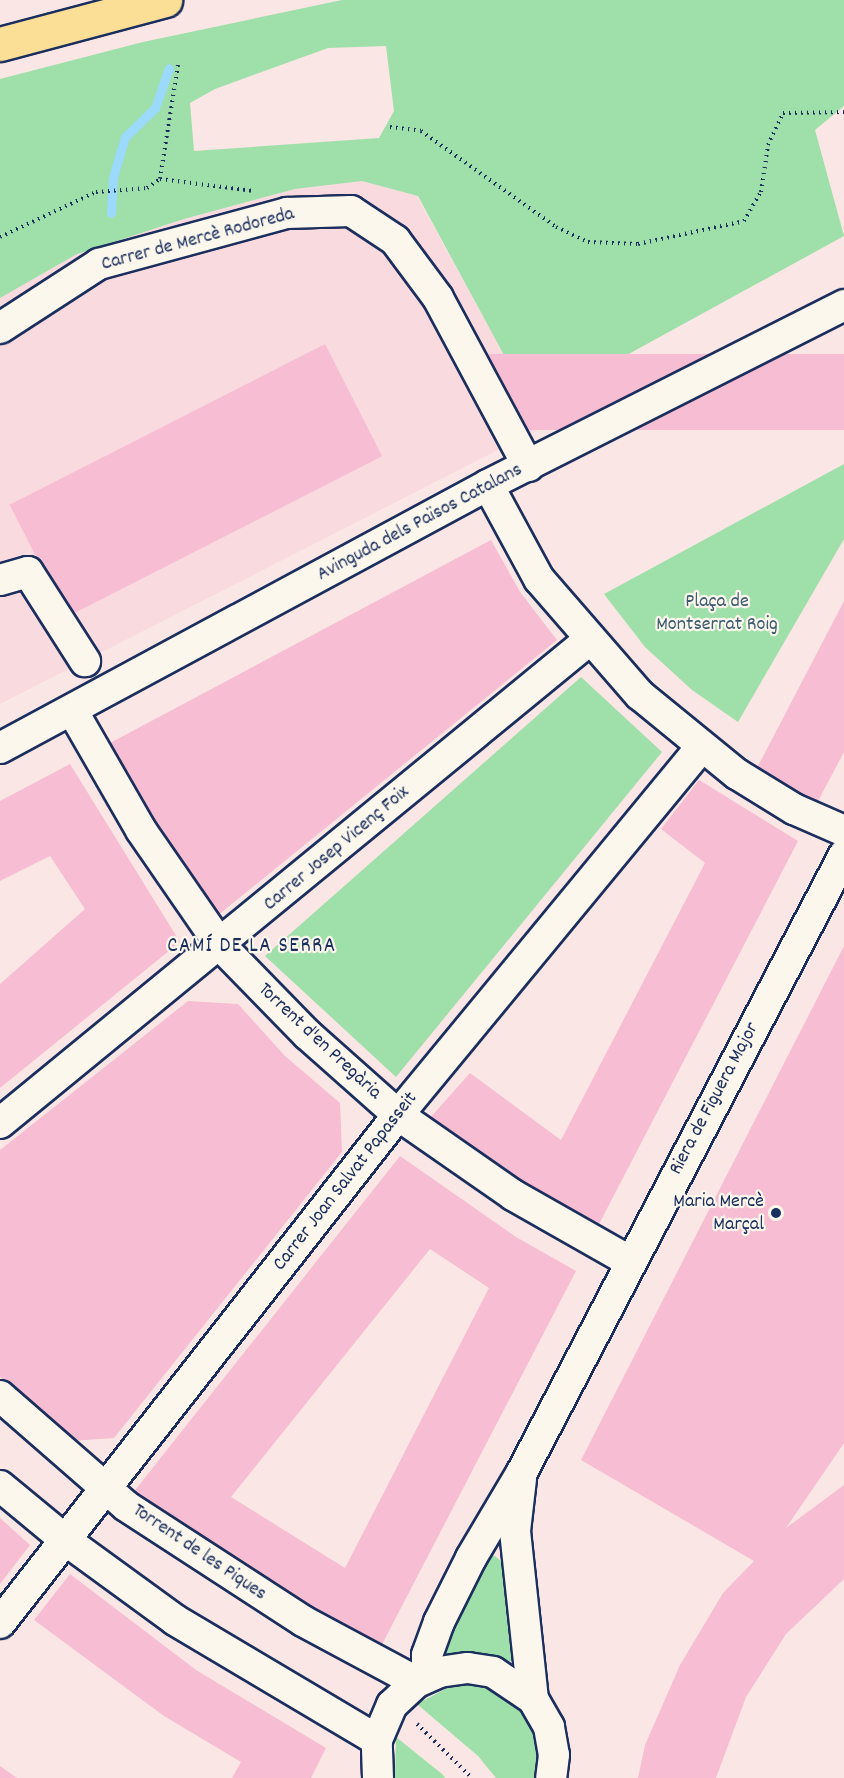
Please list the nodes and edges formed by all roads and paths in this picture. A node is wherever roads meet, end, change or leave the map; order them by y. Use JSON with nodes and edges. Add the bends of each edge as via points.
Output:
{"nodes":[{"id":1,"x":165,"y":0,"type":"edge"},
{"id":2,"x":0,"y":44,"type":"edge"},
{"id":3,"x":178,"y":65,"type":"dead end"},
{"id":4,"x":844,"y":112,"type":"edge"},
{"id":5,"x":390,"y":127,"type":"dead end"},
{"id":6,"x":160,"y":179,"type":"junction"},
{"id":7,"x":304,"y":212,"type":"junction"},
{"id":8,"x":0,"y":237,"type":"edge"},
{"id":9,"x":844,"y":305,"type":"edge"},
{"id":10,"x":0,"y":328,"type":"edge"},
{"id":11,"x":528,"y":466,"type":"junction"},
{"id":12,"x":488,"y":485,"type":"junction"},
{"id":13,"x":0,"y":580,"type":"edge"},
{"id":14,"x":588,"y":641,"type":"junction"},
{"id":15,"x":85,"y":661,"type":"dead end"},
{"id":16,"x":72,"y":710,"type":"junction"},
{"id":17,"x":0,"y":748,"type":"edge"},
{"id":18,"x":701,"y":748,"type":"junction"},
{"id":19,"x":844,"y":831,"type":"edge"},
{"id":20,"x":844,"y":855,"type":"edge"},
{"id":21,"x":221,"y":946,"type":"junction"},
{"id":22,"x":398,"y":1115,"type":"junction"},
{"id":23,"x":0,"y":1123,"type":"edge"},
{"id":24,"x":629,"y":1261,"type":"junction"},
{"id":25,"x":0,"y":1396,"type":"edge"},
{"id":26,"x":522,"y":1472,"type":"junction"},
{"id":27,"x":0,"y":1486,"type":"edge"},
{"id":28,"x":104,"y":1488,"type":"junction"},
{"id":29,"x":64,"y":1539,"type":"junction"},
{"id":30,"x":0,"y":1623,"type":"edge"},
{"id":31,"x":422,"y":1679,"type":"junction"},
{"id":32,"x":533,"y":1699,"type":"junction"},
{"id":33,"x":392,"y":1705,"type":"junction"},
{"id":34,"x":373,"y":1764,"type":"edge"},
{"id":35,"x":472,"y":1778,"type":"edge"},
{"id":36,"x":551,"y":1778,"type":"edge"}],
"edges":[{"from":1,"to":2,"type":"highway"},
{"from":3,"to":6,"type":"path"},
{"from":4,"to":5,"type":"path","via":[[783,113],[768,145],[761,192],[744,221],[638,244],[588,242],[556,227],[448,147],[421,131]]},
{"from":6,"to":7,"type":"path","via":[[252,190]]},
{"from":6,"to":8,"type":"path","via":[[147,188],[96,192]]},
{"from":7,"to":10,"type":"street","name":"Carrer de Mercè Rodoreda","via":[[99,264]]},
{"from":7,"to":11,"type":"street","name":"Carrer de Mercè Rodoreda","via":[[351,211],[395,240],[438,298]]},
{"from":9,"to":11,"type":"street","name":"Avinguda dels Països Catalans"},
{"from":11,"to":12,"type":"street","name":"Avinguda dels Països Catalans"},
{"from":12,"to":14,"type":"street","via":[[539,579]]},
{"from":12,"to":16,"type":"street","name":"Avinguda dels Països Catalans"},
{"from":13,"to":15,"type":"street","via":[[28,572]]},
{"from":14,"to":18,"type":"street","via":[[640,695]]},
{"from":14,"to":21,"type":"street","name":"Carrer Josep Vicenç Foix"},
{"from":16,"to":17,"type":"street","name":"Avinguda dels Països Catalans"},
{"from":16,"to":21,"type":"street","name":"Torrent d'en Pregària","via":[[141,830]]},
{"from":18,"to":19,"type":"street","via":[[794,809]]},
{"from":18,"to":22,"type":"street","name":"Carrer Joan Salvat Papasseit"},
{"from":20,"to":24,"type":"street","name":"Riera de Figuera Major"},
{"from":21,"to":22,"type":"street","name":"Torrent d'en Pregària","via":[[308,1035]]},
{"from":21,"to":23,"type":"street","name":"Carrer Josep Vicenç Foix"},
{"from":22,"to":24,"type":"street","name":"Torrent d'en Pregària","via":[[513,1195]]},
{"from":22,"to":28,"type":"street","name":"Carrer Joan Salvat Papasseit"},
{"from":24,"to":26,"type":"street","name":"Riera de Figuera Major"},
{"from":25,"to":28,"type":"street","name":"Torrent de les Piques"},
{"from":26,"to":31,"type":"street","name":"Riera de Figuera Major","via":[[439,1622]]},
{"from":26,"to":32,"type":"street","via":[[515,1532]]},
{"from":27,"to":29,"type":"street"},
{"from":28,"to":29,"type":"street","name":"Carrer Joan Salvat Papasseit"},
{"from":28,"to":31,"type":"street","name":"Torrent de les Piques","via":[[266,1598],[372,1661]]},
{"from":29,"to":30,"type":"street","name":"Carrer Joan Salvat Papasseit"},
{"from":29,"to":34,"type":"street","via":[[223,1651]]},
{"from":31,"to":32,"type":"street","via":[[468,1668],[493,1672]]},
{"from":31,"to":33,"type":"street"},
{"from":32,"to":36,"type":"street","via":[[549,1727],[554,1755]]},
{"from":33,"to":34,"type":"street"},
{"from":33,"to":35,"type":"path","via":[[440,1744]]}]}
